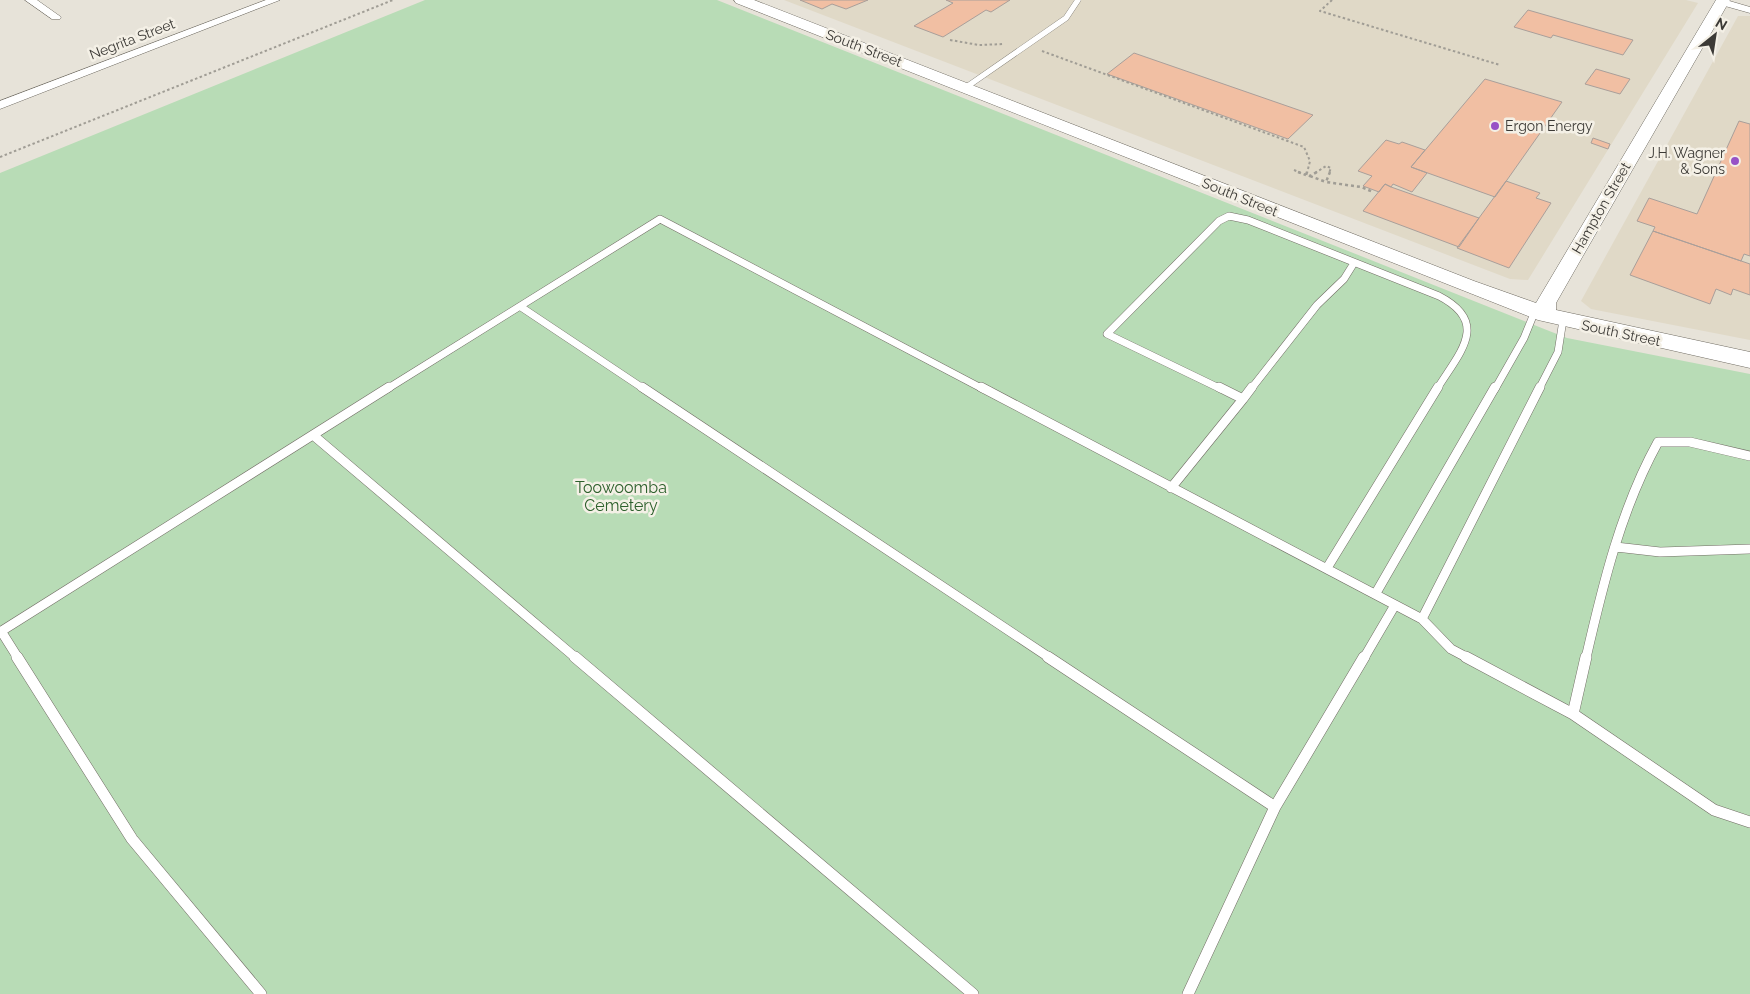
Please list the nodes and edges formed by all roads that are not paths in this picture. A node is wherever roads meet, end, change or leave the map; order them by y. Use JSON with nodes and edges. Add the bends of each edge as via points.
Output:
{"nodes":[{"id":1,"x":30,"y":0,"type":"edge"},
{"id":2,"x":275,"y":0,"type":"edge"},
{"id":3,"x":741,"y":0,"type":"edge"},
{"id":4,"x":1078,"y":0,"type":"edge"},
{"id":5,"x":1722,"y":1,"type":"edge"},
{"id":6,"x":1750,"y":10,"type":"edge"},
{"id":7,"x":56,"y":17,"type":"dead end"},
{"id":8,"x":965,"y":88,"type":"junction"},
{"id":9,"x":0,"y":105,"type":"edge"},
{"id":10,"x":1354,"y":263,"type":"junction"},
{"id":11,"x":521,"y":307,"type":"junction"},
{"id":12,"x":1540,"y":313,"type":"junction"},
{"id":13,"x":1563,"y":320,"type":"junction"},
{"id":14,"x":1750,"y":360,"type":"edge"},
{"id":15,"x":1243,"y":399,"type":"junction"},
{"id":16,"x":313,"y":435,"type":"junction"},
{"id":17,"x":1750,"y":456,"type":"edge"},
{"id":18,"x":1171,"y":488,"type":"junction"},
{"id":19,"x":1616,"y":547,"type":"junction"},
{"id":20,"x":1750,"y":549,"type":"edge"},
{"id":21,"x":1327,"y":568,"type":"junction"},
{"id":22,"x":1376,"y":593,"type":"junction"},
{"id":23,"x":1395,"y":605,"type":"junction"},
{"id":24,"x":1422,"y":619,"type":"junction"},
{"id":25,"x":1,"y":631,"type":"edge"},
{"id":26,"x":1573,"y":714,"type":"junction"},
{"id":27,"x":1276,"y":807,"type":"junction"},
{"id":28,"x":1750,"y":822,"type":"edge"},
{"id":29,"x":260,"y":994,"type":"edge"},
{"id":30,"x":973,"y":994,"type":"edge"},
{"id":31,"x":1188,"y":994,"type":"edge"}],
"edges":[{"from":1,"to":7,"type":"street"},
{"from":2,"to":9,"type":"street","name":"Negrita Street"},
{"from":3,"to":8,"type":"street","name":"South Street"},
{"from":4,"to":8,"type":"lane","via":[[1066,18]]},
{"from":5,"to":6,"type":"street"},
{"from":5,"to":12,"type":"street","name":"Hampton Street"},
{"from":8,"to":12,"type":"street","name":"South Street"},
{"from":10,"to":15,"type":"lane"},
{"from":10,"to":15,"type":"lane","via":[[1248,220],[1229,216],[1219,221],[1107,334]]},
{"from":10,"to":21,"type":"lane","via":[[1459,306],[1467,320],[1467,340]]},
{"from":11,"to":16,"type":"lane"},
{"from":11,"to":18,"type":"lane","via":[[660,219]]},
{"from":11,"to":27,"type":"lane"},
{"from":12,"to":13,"type":"street","name":"South Street"},
{"from":12,"to":22,"type":"lane"},
{"from":13,"to":14,"type":"street","name":"South Street"},
{"from":13,"to":24,"type":"lane","via":[[1558,352]]},
{"from":15,"to":18,"type":"lane"},
{"from":16,"to":25,"type":"lane"},
{"from":16,"to":30,"type":"lane"},
{"from":17,"to":19,"type":"lane","via":[[1690,442],[1658,442],[1644,467]]},
{"from":18,"to":21,"type":"lane"},
{"from":19,"to":20,"type":"lane","via":[[1660,552]]},
{"from":19,"to":26,"type":"lane","via":[[1606,570]]},
{"from":21,"to":22,"type":"lane"},
{"from":22,"to":23,"type":"lane"},
{"from":23,"to":24,"type":"lane"},
{"from":23,"to":27,"type":"lane"},
{"from":24,"to":26,"type":"lane","via":[[1451,649]]},
{"from":25,"to":29,"type":"lane","via":[[132,839]]},
{"from":26,"to":28,"type":"lane","via":[[1714,810]]},
{"from":27,"to":31,"type":"lane"}]}
